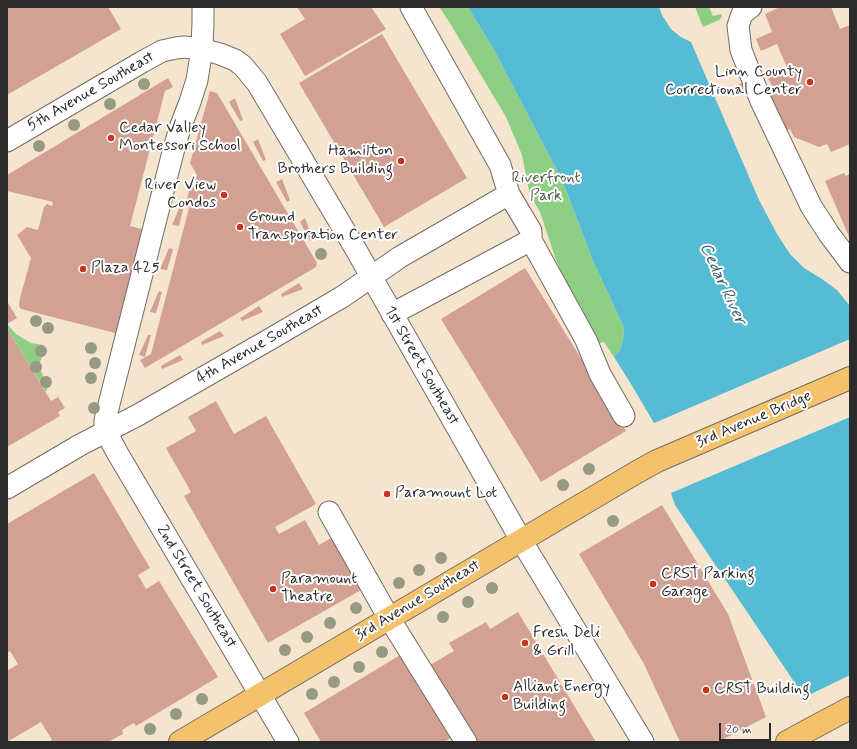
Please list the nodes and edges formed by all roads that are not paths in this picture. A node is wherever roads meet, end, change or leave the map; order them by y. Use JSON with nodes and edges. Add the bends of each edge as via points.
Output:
{"nodes":[{"id":1,"x":203,"y":7,"type":"edge"},
{"id":2,"x":411,"y":7,"type":"edge"},
{"id":3,"x":751,"y":7,"type":"edge"},
{"id":4,"x":202,"y":49,"type":"junction"},
{"id":5,"x":7,"y":141,"type":"edge"},
{"id":6,"x":509,"y":194,"type":"junction"},
{"id":7,"x":527,"y":242,"type":"junction"},
{"id":8,"x":850,"y":262,"type":"edge"},
{"id":9,"x":371,"y":277,"type":"junction"},
{"id":10,"x":392,"y":314,"type":"junction"},
{"id":11,"x":850,"y":378,"type":"edge"},
{"id":12,"x":624,"y":416,"type":"dead end"},
{"id":13,"x":106,"y":432,"type":"junction"},
{"id":14,"x":657,"y":461,"type":"joint"},
{"id":15,"x":7,"y":488,"type":"edge"},
{"id":16,"x":328,"y":512,"type":"dead end"},
{"id":17,"x":521,"y":540,"type":"junction"},
{"id":18,"x":389,"y":618,"type":"junction"},
{"id":19,"x":260,"y":695,"type":"junction"},
{"id":20,"x":850,"y":708,"type":"edge"},
{"id":21,"x":180,"y":742,"type":"edge"},
{"id":22,"x":288,"y":742,"type":"edge"},
{"id":23,"x":466,"y":742,"type":"edge"},
{"id":24,"x":642,"y":742,"type":"edge"},
{"id":25,"x":787,"y":742,"type":"edge"}],
"edges":[{"from":1,"to":4,"type":"street"},
{"from":2,"to":6,"type":"street","via":[[500,165]]},
{"from":3,"to":8,"type":"street","via":[[742,14],[738,26],[741,50],[761,101],[811,206]]},
{"from":4,"to":5,"type":"street","name":"5th Avenue Southeast","via":[[184,47],[154,54]]},
{"from":4,"to":9,"type":"street","name":"1st Street Southeast","via":[[235,60],[244,66],[257,83]]},
{"from":4,"to":13,"type":"street","via":[[194,91],[178,134],[107,413]]},
{"from":6,"to":7,"type":"street","via":[[531,231]]},
{"from":6,"to":9,"type":"street","name":"4th Avenue Southeast","via":[[400,257]]},
{"from":7,"to":10,"type":"street"},
{"from":7,"to":12,"type":"street","via":[[586,340],[600,374]]},
{"from":9,"to":10,"type":"street","name":"1st Street Southeast"},
{"from":9,"to":13,"type":"street","name":"4th Avenue Southeast","via":[[272,338]]},
{"from":10,"to":17,"type":"street","name":"1st Street Southeast"},
{"from":11,"to":14,"type":"main road","name":"3rd Avenue Bridge"},
{"from":13,"to":15,"type":"street","name":"4th Avenue Southeast"},
{"from":13,"to":19,"type":"street","name":"2nd Street Southeast"},
{"from":14,"to":17,"type":"main road","name":"3rd Avenue Southeast"},
{"from":16,"to":18,"type":"street"},
{"from":17,"to":18,"type":"main road","name":"3rd Avenue Southeast"},
{"from":17,"to":24,"type":"street","name":"1st Street Southeast"},
{"from":18,"to":19,"type":"main road","name":"3rd Avenue Southeast"},
{"from":18,"to":23,"type":"street"},
{"from":19,"to":21,"type":"main road","name":"3rd Avenue Southeast"},
{"from":19,"to":22,"type":"street","name":"2nd Street Southeast"},
{"from":20,"to":25,"type":"main road"}]}
